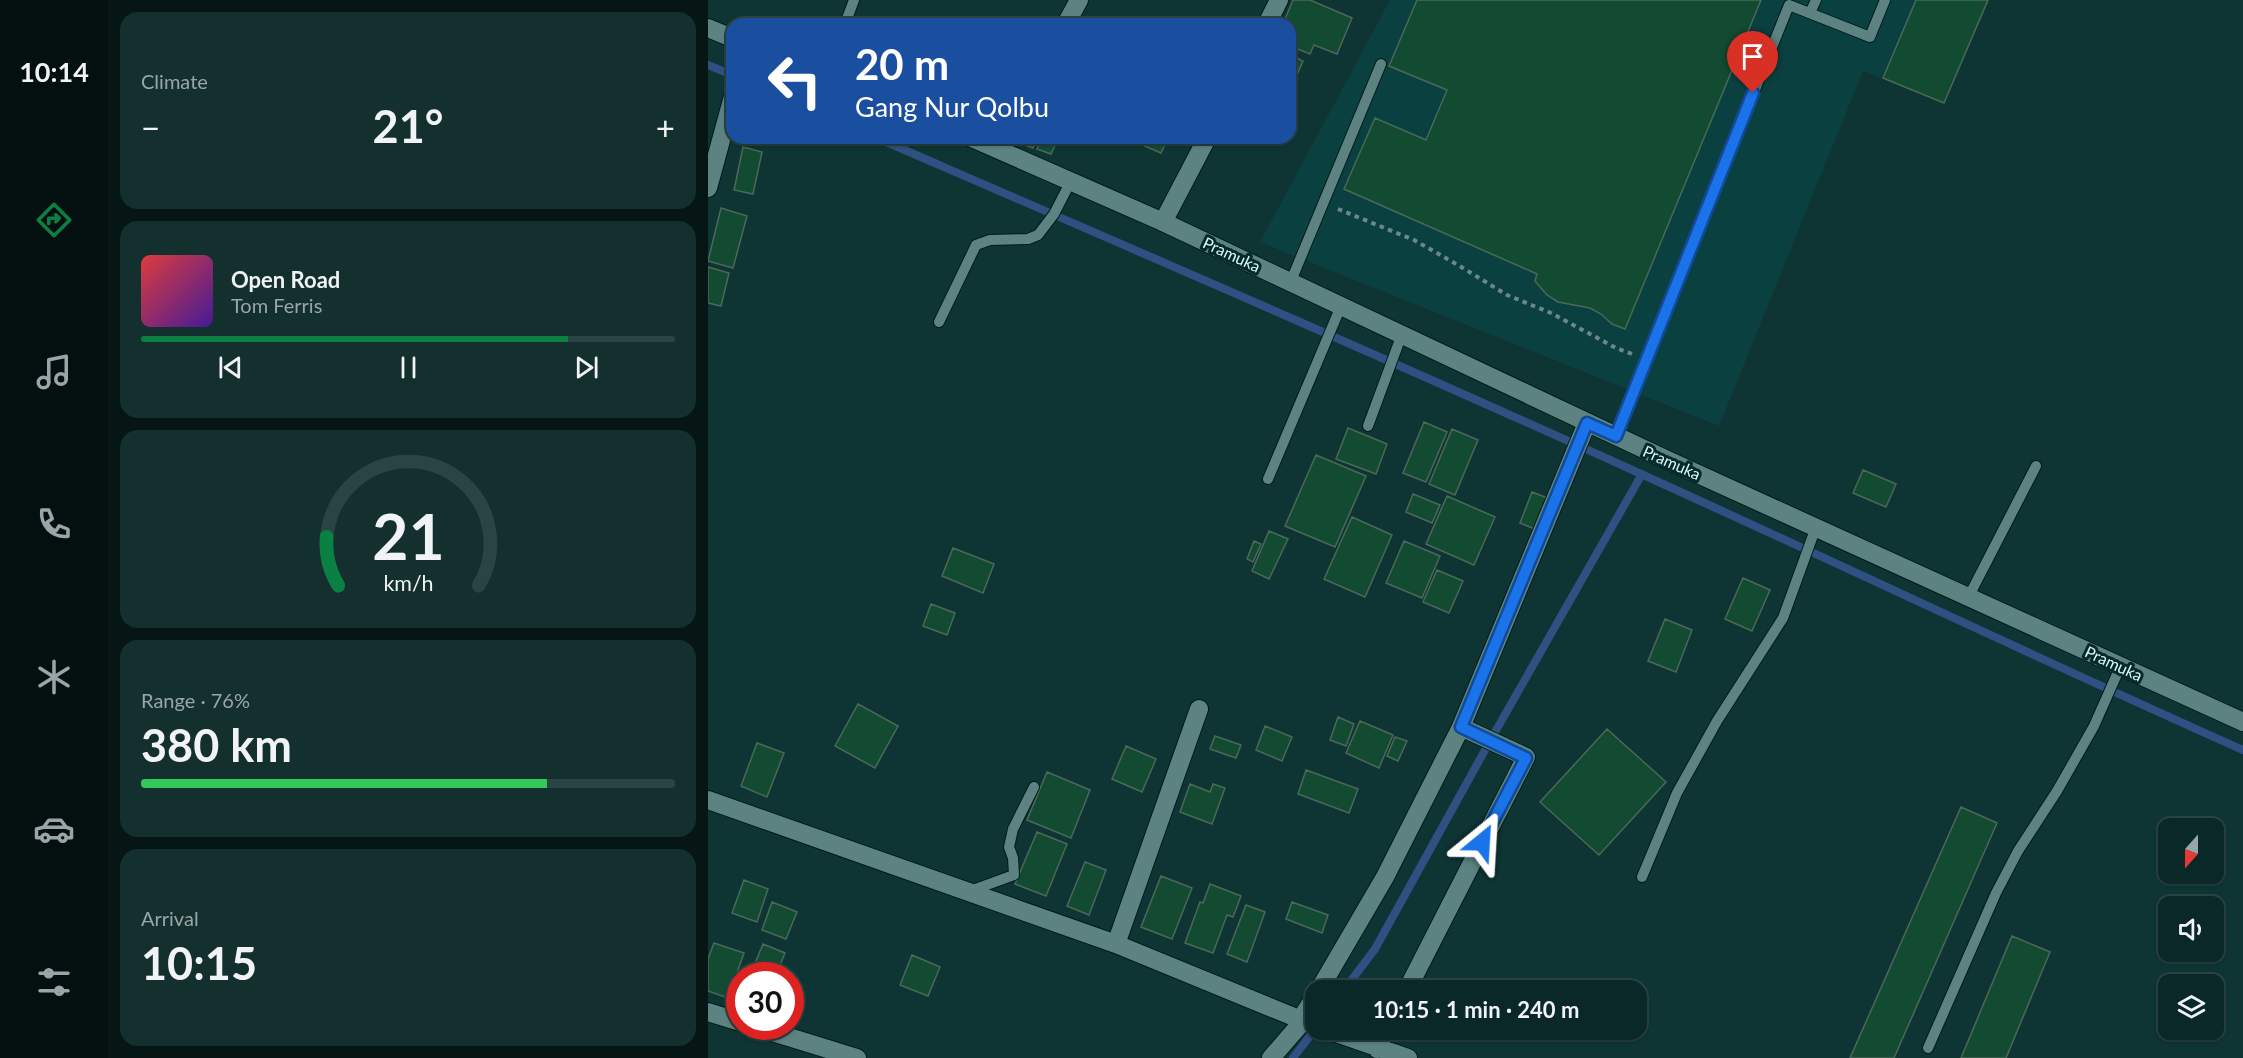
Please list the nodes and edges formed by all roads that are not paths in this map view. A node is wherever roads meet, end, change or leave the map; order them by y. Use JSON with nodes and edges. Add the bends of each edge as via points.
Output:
{"nodes":[{"id":1,"x":854,"y":0,"type":"edge"},
{"id":2,"x":1079,"y":0,"type":"edge"},
{"id":3,"x":1279,"y":0,"type":"edge"},
{"id":4,"x":1816,"y":0,"type":"edge"},
{"id":5,"x":1885,"y":0,"type":"edge"},
{"id":6,"x":1810,"y":13,"type":"junction"},
{"id":7,"x":847,"y":18,"type":"edge"},
{"id":8,"x":1069,"y":18,"type":"edge"},
{"id":9,"x":1270,"y":18,"type":"edge"},
{"id":10,"x":708,"y":28,"type":"edge"},
{"id":11,"x":726,"y":36,"type":"edge"},
{"id":12,"x":1381,"y":64,"type":"dead end"},
{"id":13,"x":726,"y":122,"type":"edge"},
{"id":14,"x":1002,"y":144,"type":"edge"},
{"id":15,"x":1204,"y":144,"type":"edge"},
{"id":16,"x":1071,"y":181,"type":"junction"},
{"id":17,"x":708,"y":188,"type":"edge"},
{"id":18,"x":1163,"y":222,"type":"junction"},
{"id":19,"x":1291,"y":281,"type":"junction"},
{"id":20,"x":1341,"y":306,"type":"junction"},
{"id":21,"x":939,"y":322,"type":"dead end"},
{"id":22,"x":1402,"y":334,"type":"junction"},
{"id":23,"x":1368,"y":426,"type":"dead end"},
{"id":24,"x":1584,"y":431,"type":"junction"},
{"id":25,"x":1616,"y":436,"type":"junction"},
{"id":26,"x":2036,"y":466,"type":"dead end"},
{"id":27,"x":1268,"y":479,"type":"dead end"},
{"id":28,"x":1814,"y":535,"type":"junction"},
{"id":29,"x":1969,"y":596,"type":"junction"},
{"id":30,"x":2117,"y":673,"type":"junction"},
{"id":31,"x":1198,"y":708,"type":"dead end"},
{"id":32,"x":2243,"y":722,"type":"edge"},
{"id":33,"x":1461,"y":727,"type":"junction"},
{"id":34,"x":1034,"y":787,"type":"dead end"},
{"id":35,"x":708,"y":800,"type":"edge"},
{"id":36,"x":1642,"y":877,"type":"dead end"},
{"id":37,"x":967,"y":892,"type":"junction"},
{"id":38,"x":1116,"y":944,"type":"junction"},
{"id":39,"x":1325,"y":980,"type":"edge"},
{"id":40,"x":1412,"y":980,"type":"edge"},
{"id":41,"x":708,"y":1012,"type":"edge"},
{"id":42,"x":726,"y":1018,"type":"edge"},
{"id":43,"x":1305,"y":1021,"type":"edge"},
{"id":44,"x":1305,"y":1032,"type":"edge"},
{"id":45,"x":786,"y":1040,"type":"edge"},
{"id":46,"x":1354,"y":1040,"type":"edge"},
{"id":47,"x":1382,"y":1040,"type":"edge"},
{"id":48,"x":1928,"y":1048,"type":"dead end"},
{"id":49,"x":1377,"y":1049,"type":"junction"},
{"id":50,"x":814,"y":1052,"type":"edge"},
{"id":51,"x":857,"y":1058,"type":"edge"},
{"id":52,"x":1271,"y":1058,"type":"edge"},
{"id":53,"x":1408,"y":1058,"type":"edge"}],
"edges":[{"from":1,"to":7,"type":"lane"},
{"from":2,"to":8,"type":"street"},
{"from":3,"to":9,"type":"street"},
{"from":4,"to":6,"type":"lane"},
{"from":5,"to":6,"type":"lane","via":[[1870,37]]},
{"from":6,"to":25,"type":"lane","via":[[1789,4]]},
{"from":10,"to":11,"type":"street"},
{"from":12,"to":19,"type":"lane"},
{"from":13,"to":17,"type":"street"},
{"from":14,"to":16,"type":"street","name":"Pramuka"},
{"from":15,"to":18,"type":"street"},
{"from":16,"to":18,"type":"street","name":"Pramuka"},
{"from":16,"to":21,"type":"lane","via":[[1038,235],[976,245]]},
{"from":18,"to":19,"type":"street","name":"Pramuka"},
{"from":19,"to":20,"type":"street","name":"Pramuka"},
{"from":20,"to":22,"type":"street","name":"Pramuka"},
{"from":20,"to":27,"type":"lane"},
{"from":22,"to":23,"type":"lane"},
{"from":22,"to":24,"type":"street","name":"Pramuka"},
{"from":24,"to":25,"type":"street","name":"Pramuka"},
{"from":24,"to":33,"type":"street"},
{"from":25,"to":28,"type":"street","name":"Pramuka"},
{"from":26,"to":29,"type":"lane"},
{"from":28,"to":29,"type":"street","name":"Pramuka"},
{"from":28,"to":36,"type":"lane","via":[[1783,618],[1717,721],[1677,793]]},
{"from":29,"to":30,"type":"street","name":"Pramuka"},
{"from":30,"to":32,"type":"street","name":"Pramuka"},
{"from":30,"to":48,"type":"lane","via":[[2094,726],[1996,893]]},
{"from":31,"to":38,"type":"street"},
{"from":33,"to":39,"type":"street","via":[[1385,877]]},
{"from":33,"to":40,"type":"street","via":[[1526,758]]},
{"from":34,"to":37,"type":"lane","via":[[1013,829],[1009,847],[1014,875]]},
{"from":35,"to":37,"type":"street"},
{"from":37,"to":38,"type":"street"},
{"from":38,"to":43,"type":"street"},
{"from":41,"to":42,"type":"street"},
{"from":44,"to":52,"type":"street"},
{"from":45,"to":50,"type":"street"},
{"from":46,"to":49,"type":"street"},
{"from":47,"to":49,"type":"street"},
{"from":49,"to":53,"type":"street"},
{"from":50,"to":51,"type":"street"}]}
